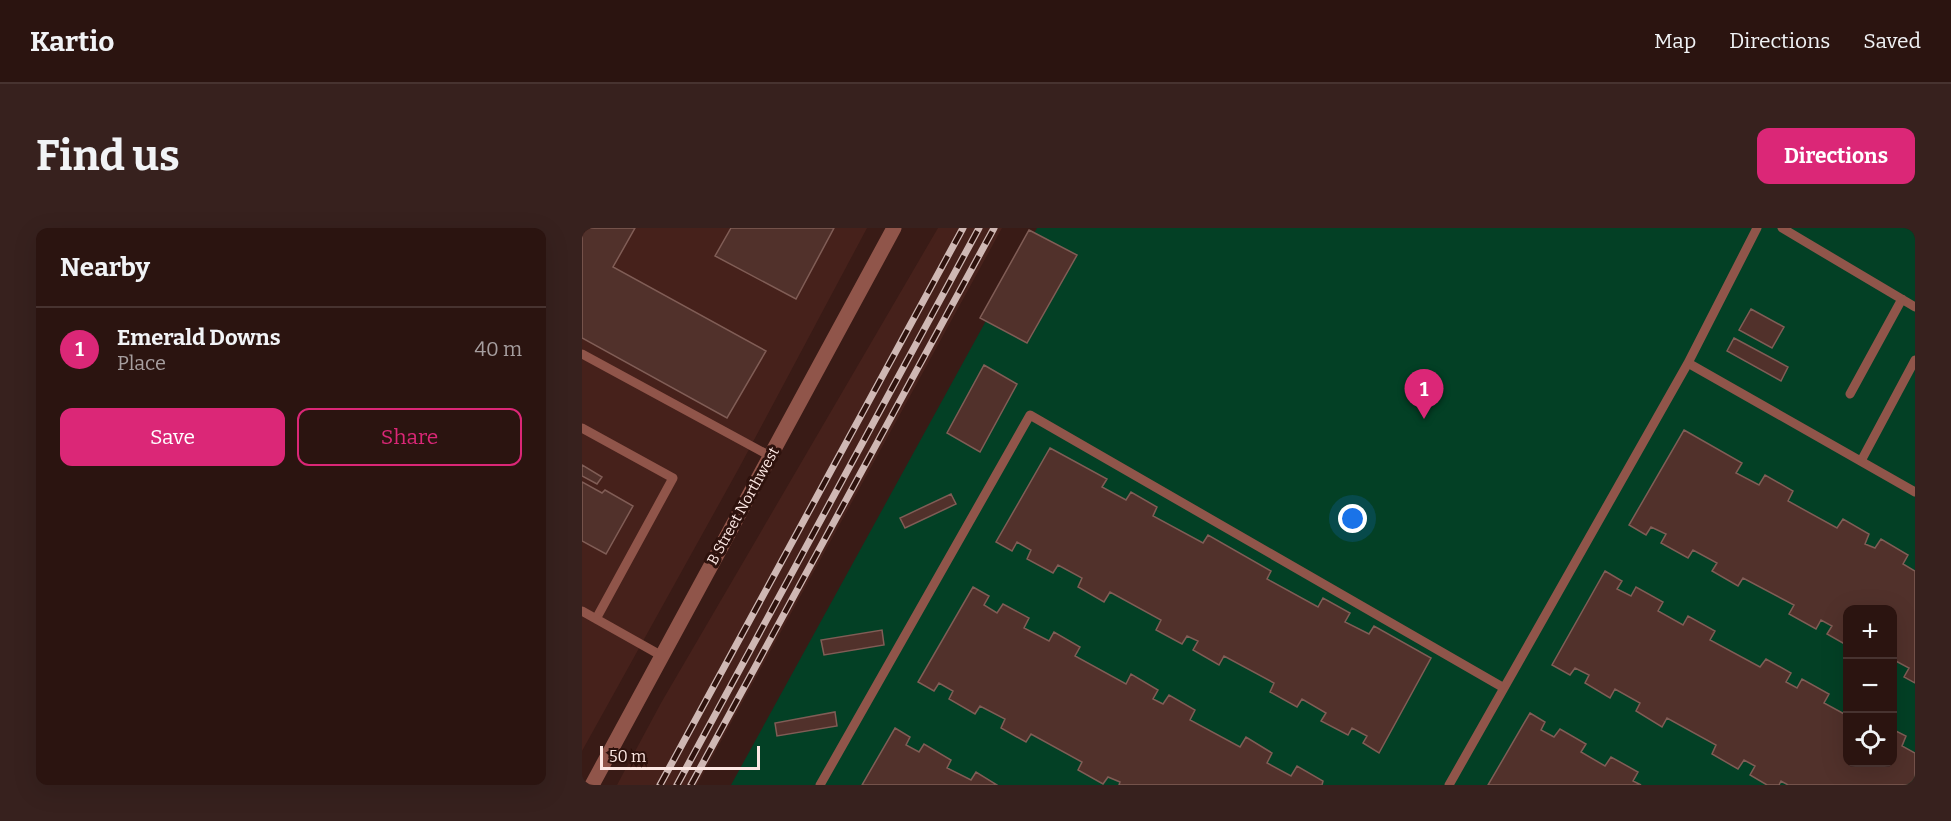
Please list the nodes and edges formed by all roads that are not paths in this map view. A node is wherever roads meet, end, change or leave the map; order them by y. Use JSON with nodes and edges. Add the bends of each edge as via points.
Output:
{"nodes":[{"id":1,"x":894,"y":228,"type":"edge"},
{"id":2,"x":1757,"y":228,"type":"edge"},
{"id":3,"x":1782,"y":228,"type":"edge"},
{"id":4,"x":1902,"y":299,"type":"junction"},
{"id":5,"x":1915,"y":307,"type":"edge"},
{"id":6,"x":582,"y":354,"type":"edge"},
{"id":7,"x":1915,"y":360,"type":"edge"},
{"id":8,"x":1688,"y":363,"type":"junction"},
{"id":9,"x":1850,"y":394,"type":"dead end"},
{"id":10,"x":582,"y":428,"type":"edge"},
{"id":11,"x":770,"y":456,"type":"junction"},
{"id":12,"x":1861,"y":461,"type":"junction"},
{"id":13,"x":1915,"y":492,"type":"edge"},
{"id":14,"x":582,"y":611,"type":"edge"},
{"id":15,"x":596,"y":619,"type":"junction"},
{"id":16,"x":662,"y":656,"type":"junction"},
{"id":17,"x":1504,"y":688,"type":"junction"},
{"id":18,"x":582,"y":779,"type":"edge"},
{"id":19,"x":592,"y":785,"type":"edge"},
{"id":20,"x":820,"y":785,"type":"edge"},
{"id":21,"x":1449,"y":785,"type":"edge"}],
"edges":[{"from":1,"to":11,"type":"street","name":"B Street Northwest"},
{"from":2,"to":8,"type":"lane"},
{"from":3,"to":4,"type":"lane"},
{"from":4,"to":5,"type":"lane"},
{"from":4,"to":9,"type":"lane"},
{"from":6,"to":11,"type":"lane"},
{"from":7,"to":12,"type":"lane"},
{"from":8,"to":12,"type":"lane"},
{"from":8,"to":17,"type":"lane"},
{"from":10,"to":15,"type":"lane","via":[[673,478]]},
{"from":11,"to":16,"type":"street","name":"B Street Northwest"},
{"from":12,"to":13,"type":"lane"},
{"from":14,"to":15,"type":"lane"},
{"from":15,"to":16,"type":"lane"},
{"from":16,"to":19,"type":"street","name":"B Street Northwest"},
{"from":17,"to":20,"type":"lane","via":[[1030,415]]},
{"from":17,"to":21,"type":"lane"},
{"from":18,"to":19,"type":"lane"}]}
